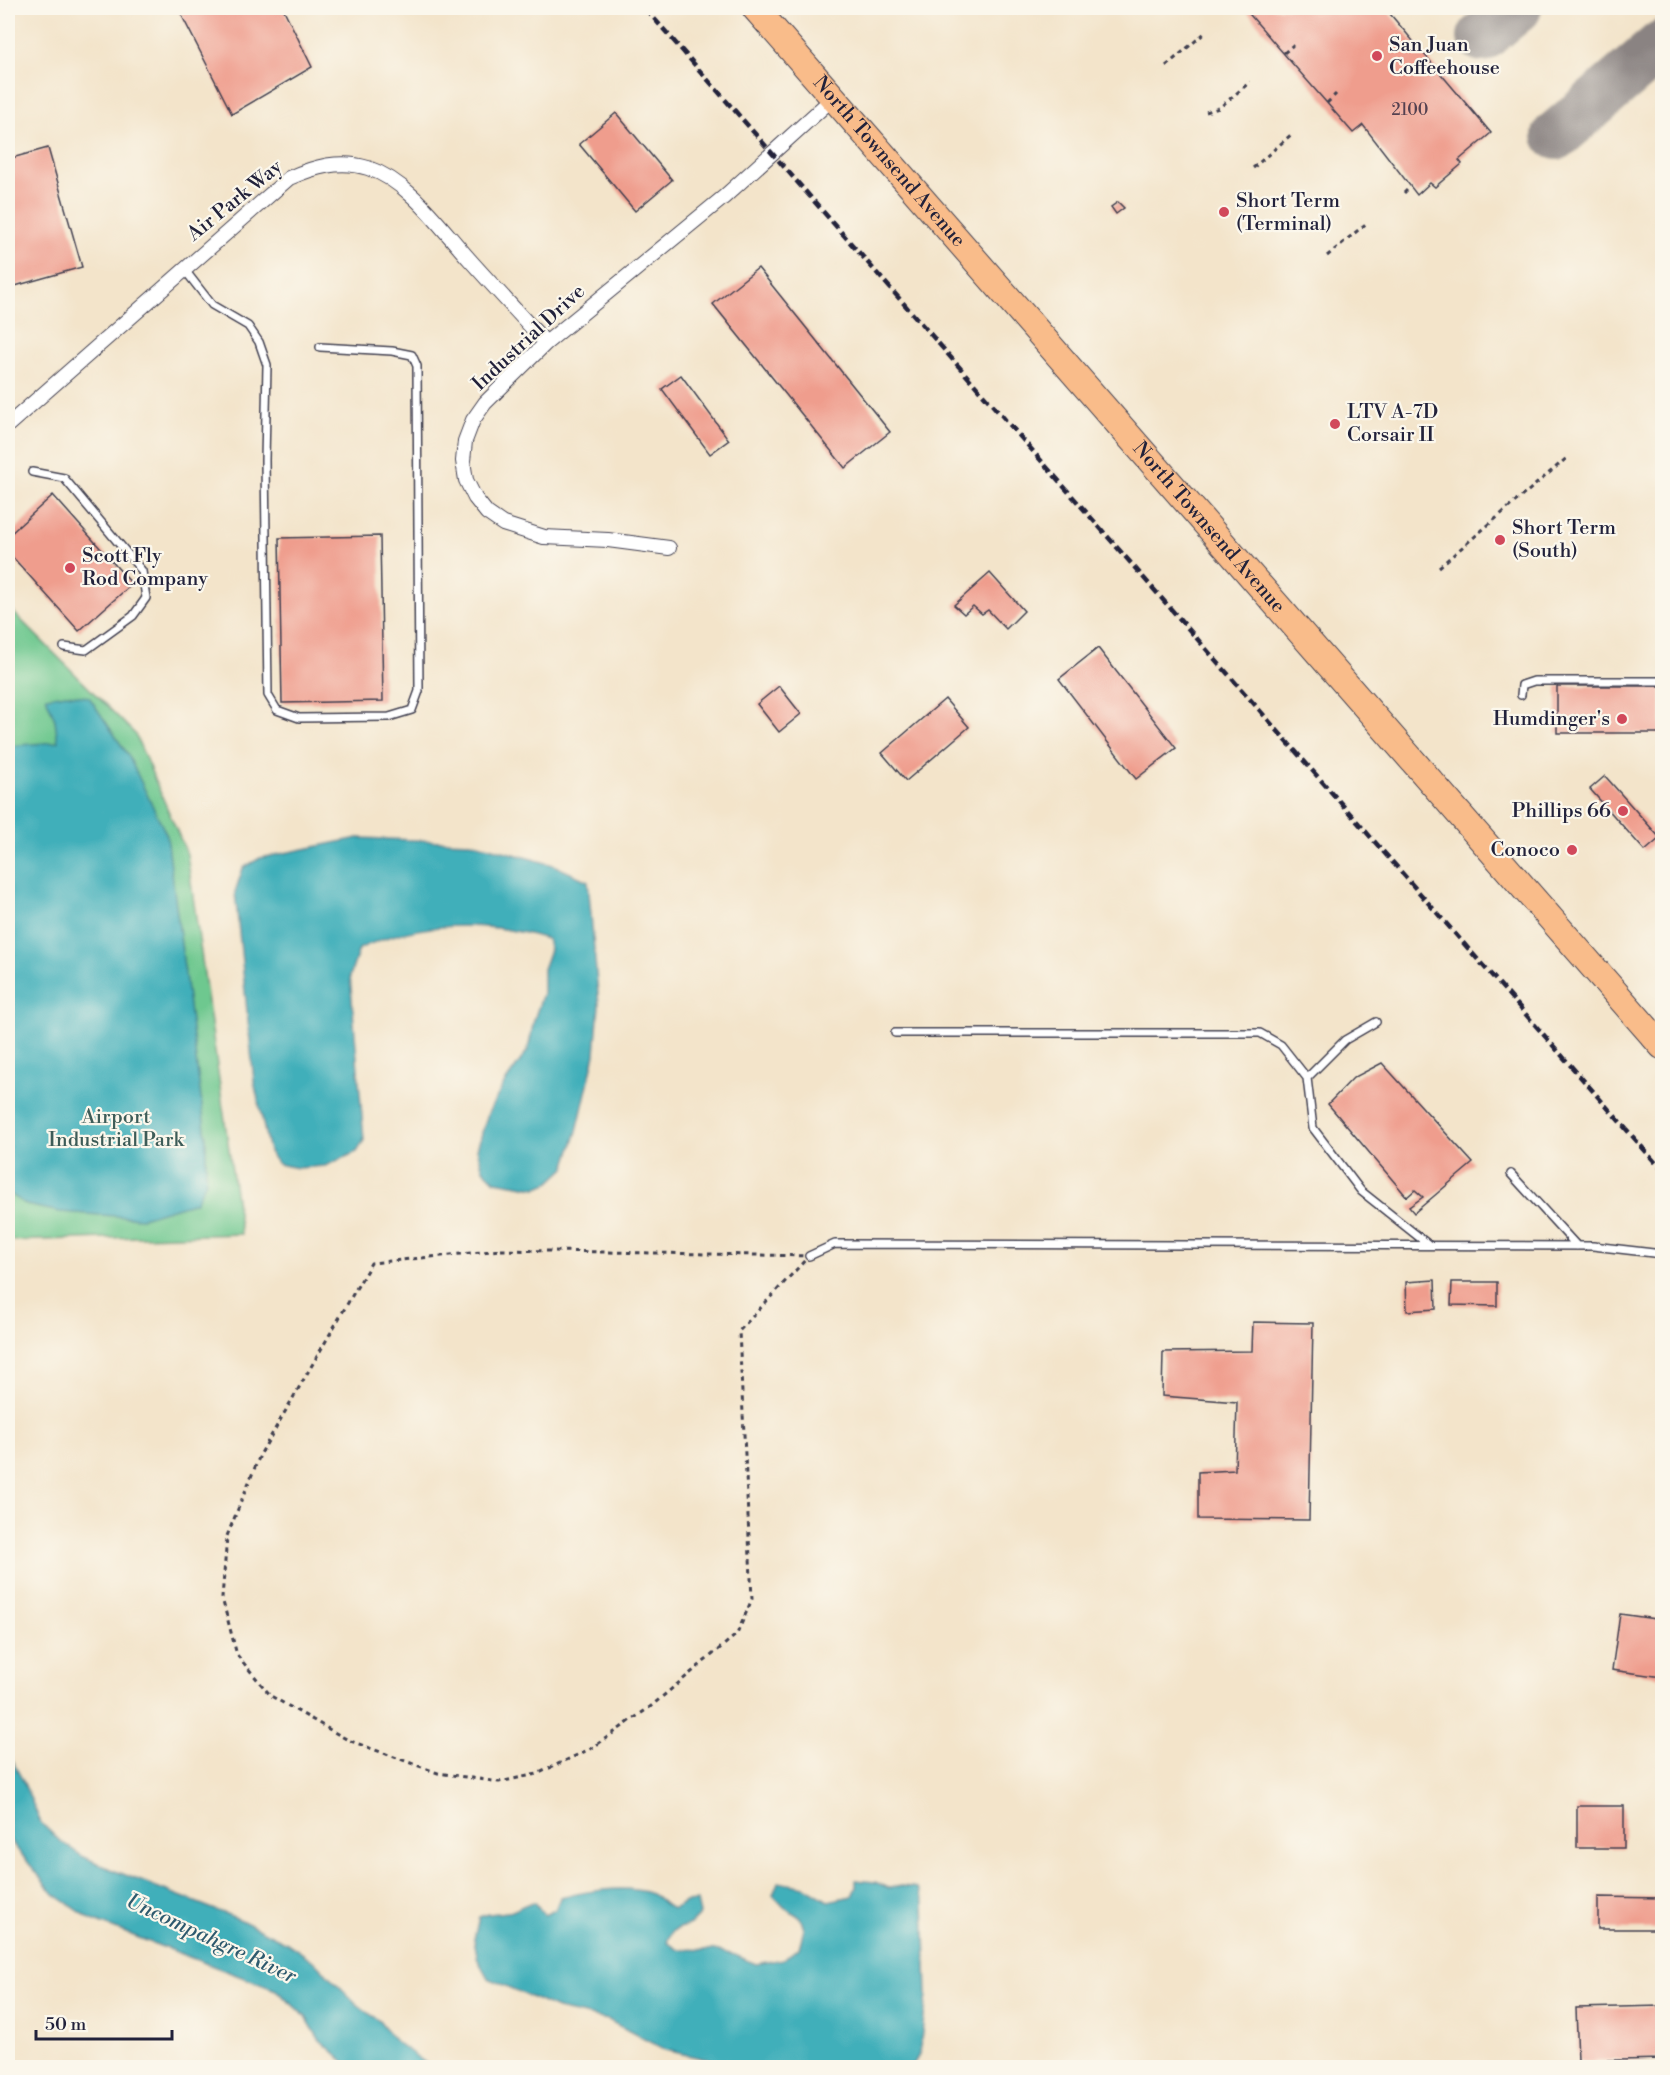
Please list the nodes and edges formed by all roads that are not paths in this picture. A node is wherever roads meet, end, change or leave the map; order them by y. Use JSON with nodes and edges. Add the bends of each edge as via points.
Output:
{"nodes":[{"id":1,"x":755,"y":8,"type":"edge"},
{"id":2,"x":833,"y":98,"type":"junction"},
{"id":3,"x":184,"y":269,"type":"junction"},
{"id":4,"x":546,"y":343,"type":"junction"},
{"id":5,"x":320,"y":347,"type":"dead end"},
{"id":6,"x":8,"y":425,"type":"edge"},
{"id":7,"x":32,"y":472,"type":"dead end"},
{"id":8,"x":669,"y":548,"type":"dead end"},
{"id":9,"x":64,"y":647,"type":"dead end"},
{"id":10,"x":1662,"y":681,"type":"edge"},
{"id":11,"x":1521,"y":695,"type":"dead end"},
{"id":12,"x":1376,"y":1022,"type":"dead end"},
{"id":13,"x":895,"y":1033,"type":"dead end"},
{"id":14,"x":1662,"y":1046,"type":"edge"},
{"id":15,"x":1307,"y":1078,"type":"junction"},
{"id":16,"x":1511,"y":1174,"type":"dead end"},
{"id":17,"x":1429,"y":1245,"type":"junction"},
{"id":18,"x":1577,"y":1246,"type":"junction"},
{"id":19,"x":1662,"y":1254,"type":"edge"},
{"id":20,"x":809,"y":1256,"type":"road end"}],
"edges":[{"from":1,"to":2,"type":"highway","name":"North Townsend Avenue"},
{"from":2,"to":4,"type":"street","name":"Industrial Drive","via":[[724,197]]},
{"from":2,"to":14,"type":"highway","name":"North Townsend Avenue"},
{"from":3,"to":4,"type":"street","name":"Air Park Way","via":[[289,178],[331,164],[349,164],[388,176],[412,196]]},
{"from":3,"to":5,"type":"lane","via":[[212,305],[248,326],[267,364],[268,695],[277,710],[299,718],[390,717],[412,710],[419,691],[417,366],[412,355],[392,351]]},
{"from":3,"to":6,"type":"street","name":"Air Park Way"},
{"from":4,"to":8,"type":"street","name":"Industrial Drive","via":[[473,420],[463,461],[466,480],[475,498],[503,524],[544,537]]},
{"from":7,"to":9,"type":"lane","via":[[64,478],[142,571],[146,598],[133,616],[87,650]]},
{"from":10,"to":11,"type":"lane","via":[[1534,681],[1522,685]]},
{"from":12,"to":15,"type":"lane","via":[[1345,1040]]},
{"from":13,"to":15,"type":"lane","via":[[1260,1033],[1281,1045]]},
{"from":15,"to":17,"type":"lane","via":[[1313,1128],[1361,1191]]},
{"from":16,"to":18,"type":"lane"},
{"from":17,"to":18,"type":"lane"},
{"from":17,"to":20,"type":"lane","via":[[835,1244]]},
{"from":18,"to":19,"type":"lane"}]}
